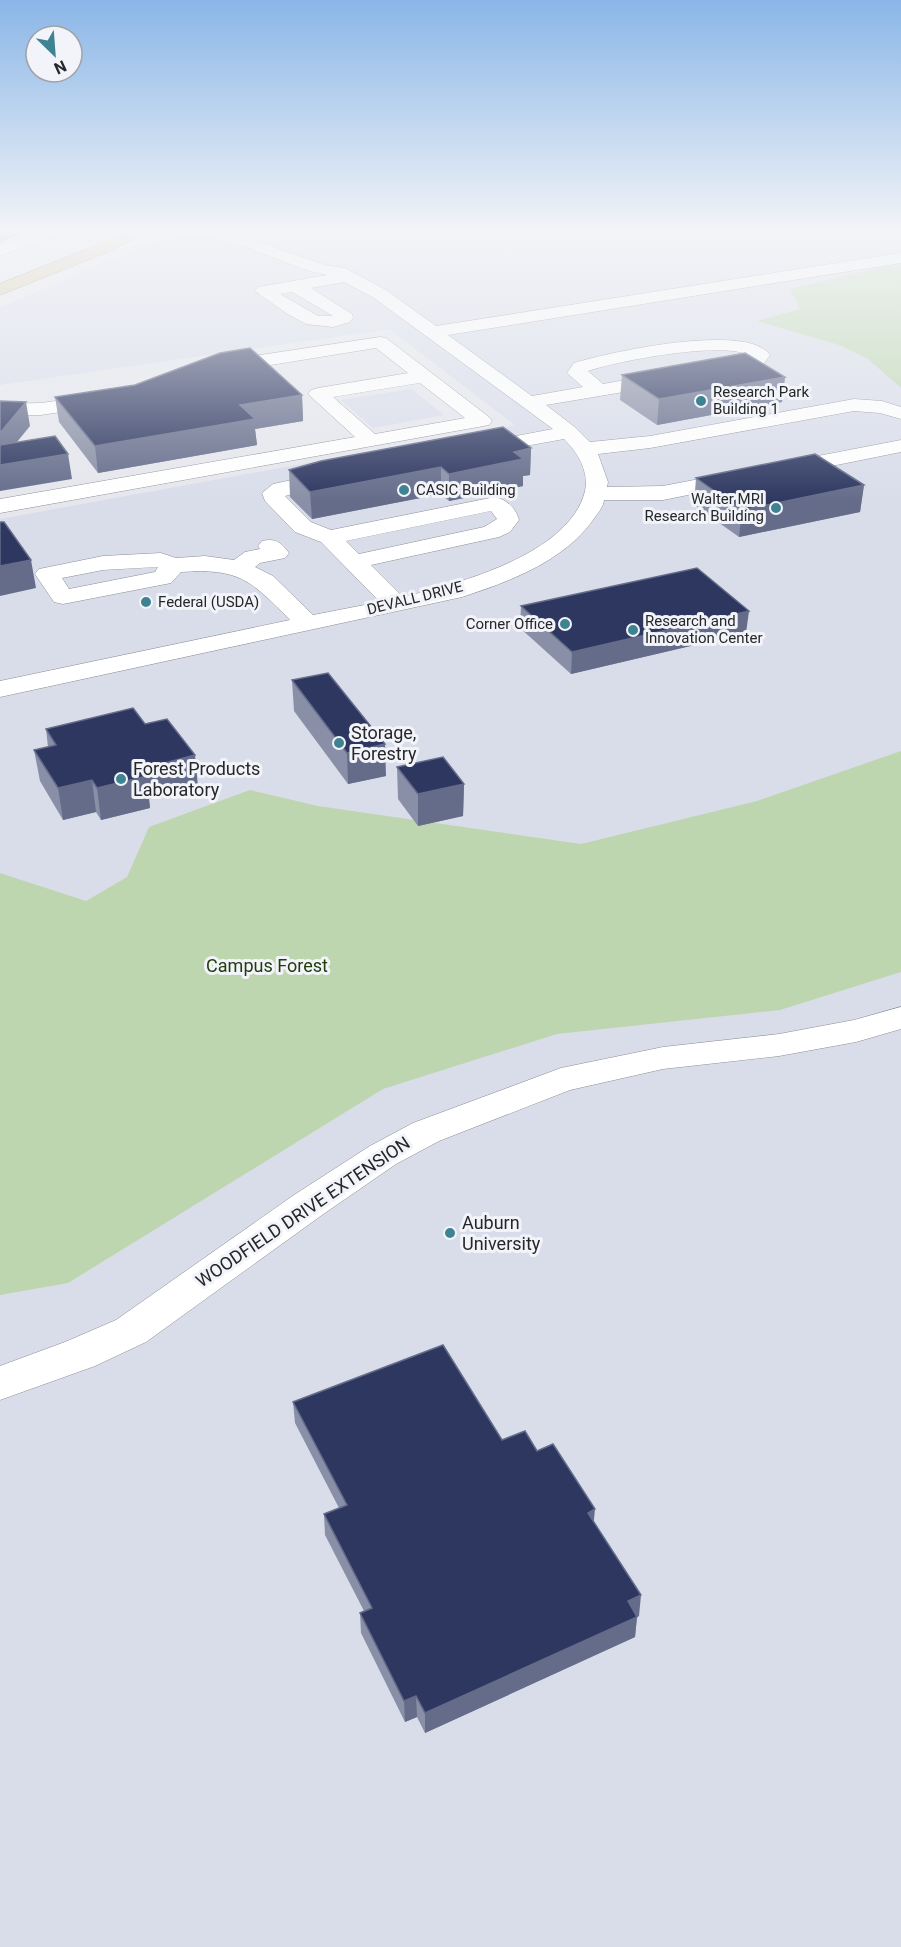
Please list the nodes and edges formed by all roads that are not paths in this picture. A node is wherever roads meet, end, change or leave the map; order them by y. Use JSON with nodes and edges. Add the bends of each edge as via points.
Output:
{"nodes":[{"id":1,"x":418,"y":321,"type":"edge"},
{"id":2,"x":504,"y":321,"type":"edge"},
{"id":3,"x":434,"y":332,"type":"junction"},
{"id":4,"x":203,"y":370,"type":"edge"},
{"id":5,"x":702,"y":372,"type":"edge"},
{"id":6,"x":424,"y":376,"type":"junction"},
{"id":7,"x":679,"y":376,"type":"edge"},
{"id":8,"x":599,"y":390,"type":"junction"},
{"id":9,"x":116,"y":398,"type":"edge"},
{"id":10,"x":529,"y":402,"type":"junction"},
{"id":11,"x":0,"y":410,"type":"edge"},
{"id":12,"x":901,"y":413,"type":"edge"},
{"id":13,"x":569,"y":432,"type":"junction"},
{"id":14,"x":371,"y":441,"type":"junction"},
{"id":15,"x":901,"y":446,"type":"edge"},
{"id":16,"x":585,"y":449,"type":"junction"},
{"id":17,"x":458,"y":452,"type":"edge"},
{"id":18,"x":354,"y":473,"type":"edge"},
{"id":19,"x":597,"y":494,"type":"junction"},
{"id":20,"x":0,"y":506,"type":"edge"},
{"id":21,"x":329,"y":537,"type":"junction"},
{"id":22,"x":270,"y":546,"type":"dead end"},
{"id":23,"x":354,"y":562,"type":"junction"},
{"id":24,"x":174,"y":565,"type":"dead end"},
{"id":25,"x":238,"y":568,"type":"junction"},
{"id":26,"x":396,"y":604,"type":"junction"},
{"id":27,"x":307,"y":623,"type":"junction"},
{"id":28,"x":0,"y":689,"type":"edge"},
{"id":29,"x":901,"y":1018,"type":"edge"},
{"id":30,"x":0,"y":1383,"type":"edge"}],
"edges":[{"from":1,"to":3,"type":"street"},
{"from":2,"to":3,"type":"street"},
{"from":3,"to":10,"type":"street"},
{"from":4,"to":6,"type":"street","via":[[381,342]]},
{"from":5,"to":8,"type":"street","via":[[747,365],[761,355],[742,345],[717,343],[590,364],[577,370]]},
{"from":6,"to":14,"type":"street","via":[[318,394]]},
{"from":6,"to":14,"type":"street","via":[[482,421]]},
{"from":7,"to":8,"type":"street"},
{"from":8,"to":10,"type":"street"},
{"from":9,"to":11,"type":"street","via":[[68,406]]},
{"from":10,"to":13,"type":"street"},
{"from":12,"to":16,"type":"street","via":[[854,405],[650,442]]},
{"from":13,"to":16,"type":"street"},
{"from":13,"to":17,"type":"street"},
{"from":14,"to":20,"type":"street"},
{"from":15,"to":19,"type":"street","via":[[663,492]]},
{"from":16,"to":19,"type":"street","via":[[597,476]]},
{"from":18,"to":21,"type":"street","via":[[273,492],[303,527]]},
{"from":19,"to":26,"type":"street","name":"DEVALL DRIVE","via":[[571,534],[529,561],[454,591]]},
{"from":21,"to":23,"type":"street"},
{"from":21,"to":23,"type":"street","via":[[495,504],[506,513],[508,520],[491,532]]},
{"from":22,"to":25,"type":"street","via":[[277,552],[253,557]]},
{"from":23,"to":26,"type":"street"},
{"from":24,"to":25,"type":"street","via":[[205,563]]},
{"from":25,"to":27,"type":"street","via":[[265,581]]},
{"from":26,"to":27,"type":"street","name":"DEVALL DRIVE"},
{"from":27,"to":28,"type":"street","name":"DEVALL DRIVE"},
{"from":29,"to":30,"type":"street","name":"WOODFIELD DRIVE EXTENSION","via":[[856,1031],[663,1058],[561,1080],[426,1132],[318,1198],[131,1331]]}]}
